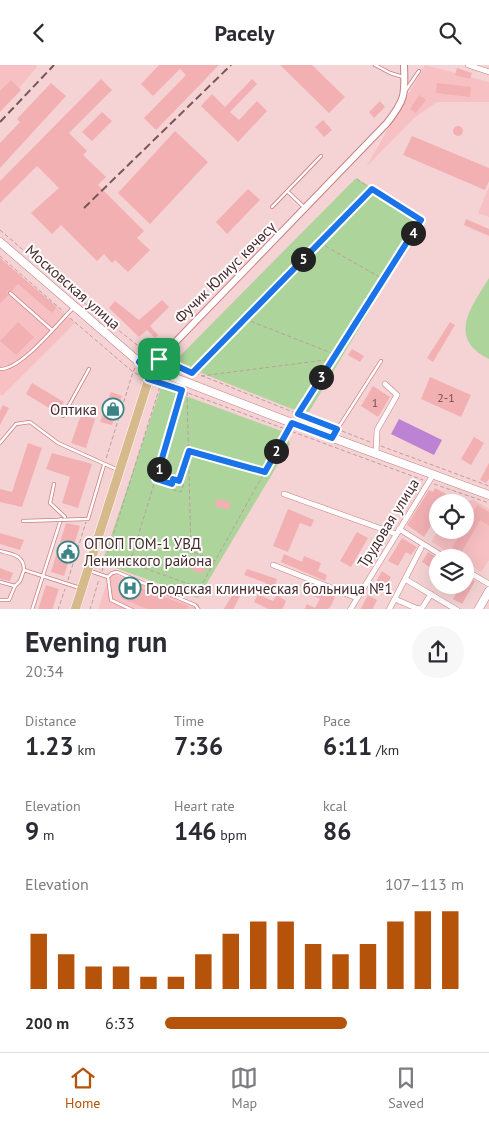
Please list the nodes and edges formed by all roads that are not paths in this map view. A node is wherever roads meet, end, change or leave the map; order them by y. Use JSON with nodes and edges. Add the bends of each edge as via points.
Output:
{"nodes":[{"id":1,"x":375,"y":65,"type":"edge"},
{"id":2,"x":404,"y":65,"type":"edge"},
{"id":3,"x":468,"y":65,"type":"edge"},
{"id":4,"x":419,"y":71,"type":"dead end"},
{"id":5,"x":489,"y":72,"type":"edge"},
{"id":6,"x":405,"y":77,"type":"junction"},
{"id":7,"x":406,"y":90,"type":"junction"},
{"id":8,"x":321,"y":157,"type":"dead end"},
{"id":9,"x":287,"y":191,"type":"junction"},
{"id":10,"x":272,"y":207,"type":"dead end"},
{"id":11,"x":306,"y":209,"type":"junction"},
{"id":12,"x":0,"y":242,"type":"edge"},
{"id":13,"x":10,"y":293,"type":"dead end"},
{"id":14,"x":74,"y":307,"type":"junction"},
{"id":15,"x":52,"y":330,"type":"junction"},
{"id":16,"x":380,"y":361,"type":"dead end"},
{"id":17,"x":0,"y":369,"type":"edge"},
{"id":18,"x":90,"y":369,"type":"dead end"},
{"id":19,"x":152,"y":369,"type":"junction"},
{"id":20,"x":385,"y":384,"type":"dead end"},
{"id":21,"x":63,"y":416,"type":"dead end"},
{"id":22,"x":332,"y":438,"type":"junction"},
{"id":23,"x":0,"y":442,"type":"edge"},
{"id":24,"x":376,"y":454,"type":"junction"},
{"id":25,"x":104,"y":465,"type":"junction"},
{"id":26,"x":120,"y":471,"type":"junction"},
{"id":27,"x":433,"y":475,"type":"junction"},
{"id":28,"x":54,"y":484,"type":"dead end"},
{"id":29,"x":284,"y":494,"type":"dead end"},
{"id":30,"x":489,"y":495,"type":"edge"},
{"id":31,"x":66,"y":518,"type":"junction"},
{"id":32,"x":61,"y":519,"type":"junction"},
{"id":33,"x":23,"y":521,"type":"dead end"},
{"id":34,"x":398,"y":532,"type":"junction"},
{"id":35,"x":421,"y":548,"type":"dead end"},
{"id":36,"x":429,"y":549,"type":"edge"},
{"id":37,"x":0,"y":551,"type":"edge"},
{"id":38,"x":273,"y":565,"type":"dead end"},
{"id":39,"x":24,"y":570,"type":"junction"},
{"id":40,"x":88,"y":571,"type":"junction"},
{"id":41,"x":474,"y":575,"type":"edge"},
{"id":42,"x":43,"y":576,"type":"junction"},
{"id":43,"x":108,"y":577,"type":"junction"},
{"id":44,"x":406,"y":579,"type":"junction"},
{"id":45,"x":0,"y":582,"type":"edge"},
{"id":46,"x":489,"y":584,"type":"edge"},
{"id":47,"x":15,"y":586,"type":"junction"},
{"id":48,"x":82,"y":588,"type":"junction"},
{"id":49,"x":489,"y":591,"type":"edge"},
{"id":50,"x":429,"y":593,"type":"edge"},
{"id":51,"x":431,"y":594,"type":"joint"},
{"id":52,"x":357,"y":598,"type":"junction"},
{"id":53,"x":395,"y":599,"type":"junction"},
{"id":54,"x":0,"y":600,"type":"edge"},
{"id":55,"x":32,"y":609,"type":"edge"},
{"id":56,"x":75,"y":609,"type":"edge"},
{"id":57,"x":132,"y":609,"type":"edge"},
{"id":58,"x":199,"y":609,"type":"edge"},
{"id":59,"x":350,"y":609,"type":"edge"},
{"id":60,"x":389,"y":609,"type":"edge"},
{"id":61,"x":457,"y":609,"type":"edge"},
{"id":62,"x":478,"y":609,"type":"edge"}],
"edges":[{"from":1,"to":6,"type":"lane"},
{"from":2,"to":6,"type":"street"},
{"from":3,"to":5,"type":"street"},
{"from":4,"to":7,"type":"lane"},
{"from":6,"to":7,"type":"street"},
{"from":7,"to":11,"type":"street","name":"Фучик Юлиус көчөсү","via":[[387,123]]},
{"from":8,"to":9,"type":"lane"},
{"from":9,"to":10,"type":"lane"},
{"from":9,"to":11,"type":"lane"},
{"from":11,"to":19,"type":"street","name":"Фучик Юлиус көчөсү"},
{"from":12,"to":14,"type":"main road","name":"Московская улица"},
{"from":13,"to":15,"type":"lane"},
{"from":14,"to":15,"type":"lane"},
{"from":14,"to":19,"type":"main road","name":"Московская улица","via":[[139,362]]},
{"from":15,"to":17,"type":"lane","via":[[22,361],[8,369]]},
{"from":16,"to":22,"type":"lane"},
{"from":18,"to":21,"type":"lane"},
{"from":19,"to":22,"type":"main road","name":"Московская улица","via":[[290,427]]},
{"from":19,"to":26,"type":"main road","name":"Фучик Юлиус көчөсү"},
{"from":20,"to":24,"type":"street","via":[[398,395],[377,430]]},
{"from":22,"to":24,"type":"main road","name":"Московская улица"},
{"from":23,"to":25,"type":"lane","via":[[16,424],[30,422],[58,443]]},
{"from":24,"to":27,"type":"main road","name":"Московская улица"},
{"from":25,"to":26,"type":"lane"},
{"from":25,"to":31,"type":"lane","via":[[88,519]]},
{"from":26,"to":40,"type":"main road","name":"Фучик Юлиус көчөсү"},
{"from":27,"to":30,"type":"main road","name":"Московская улица"},
{"from":27,"to":34,"type":"street","name":"Трудовая улица"},
{"from":28,"to":31,"type":"lane","via":[[50,503]]},
{"from":29,"to":34,"type":"street"},
{"from":31,"to":32,"type":"lane"},
{"from":32,"to":33,"type":"lane"},
{"from":32,"to":42,"type":"lane"},
{"from":34,"to":36,"type":"street"},
{"from":34,"to":52,"type":"street","name":"Трудовая улица"},
{"from":35,"to":44,"type":"street"},
{"from":37,"to":39,"type":"lane","via":[[19,557],[24,563]]},
{"from":38,"to":52,"type":"street"},
{"from":39,"to":42,"type":"lane"},
{"from":39,"to":47,"type":"lane"},
{"from":40,"to":43,"type":"lane"},
{"from":40,"to":48,"type":"main road","name":"Фучик Юлиус көчөсү"},
{"from":41,"to":46,"type":"street"},
{"from":42,"to":48,"type":"lane"},
{"from":42,"to":55,"type":"lane"},
{"from":43,"to":57,"type":"lane","via":[[111,600]]},
{"from":43,"to":58,"type":"lane","via":[[116,572]]},
{"from":44,"to":50,"type":"street"},
{"from":44,"to":53,"type":"street"},
{"from":45,"to":47,"type":"lane"},
{"from":47,"to":54,"type":"lane","via":[[9,600]]},
{"from":48,"to":56,"type":"main road","name":"Фучик Юлиус көчөсү"},
{"from":49,"to":62,"type":"main road"},
{"from":51,"to":53,"type":"street","via":[[418,609]]},
{"from":51,"to":61,"type":"street"},
{"from":52,"to":59,"type":"street","name":"Трудовая улица"},
{"from":53,"to":60,"type":"street"}]}
